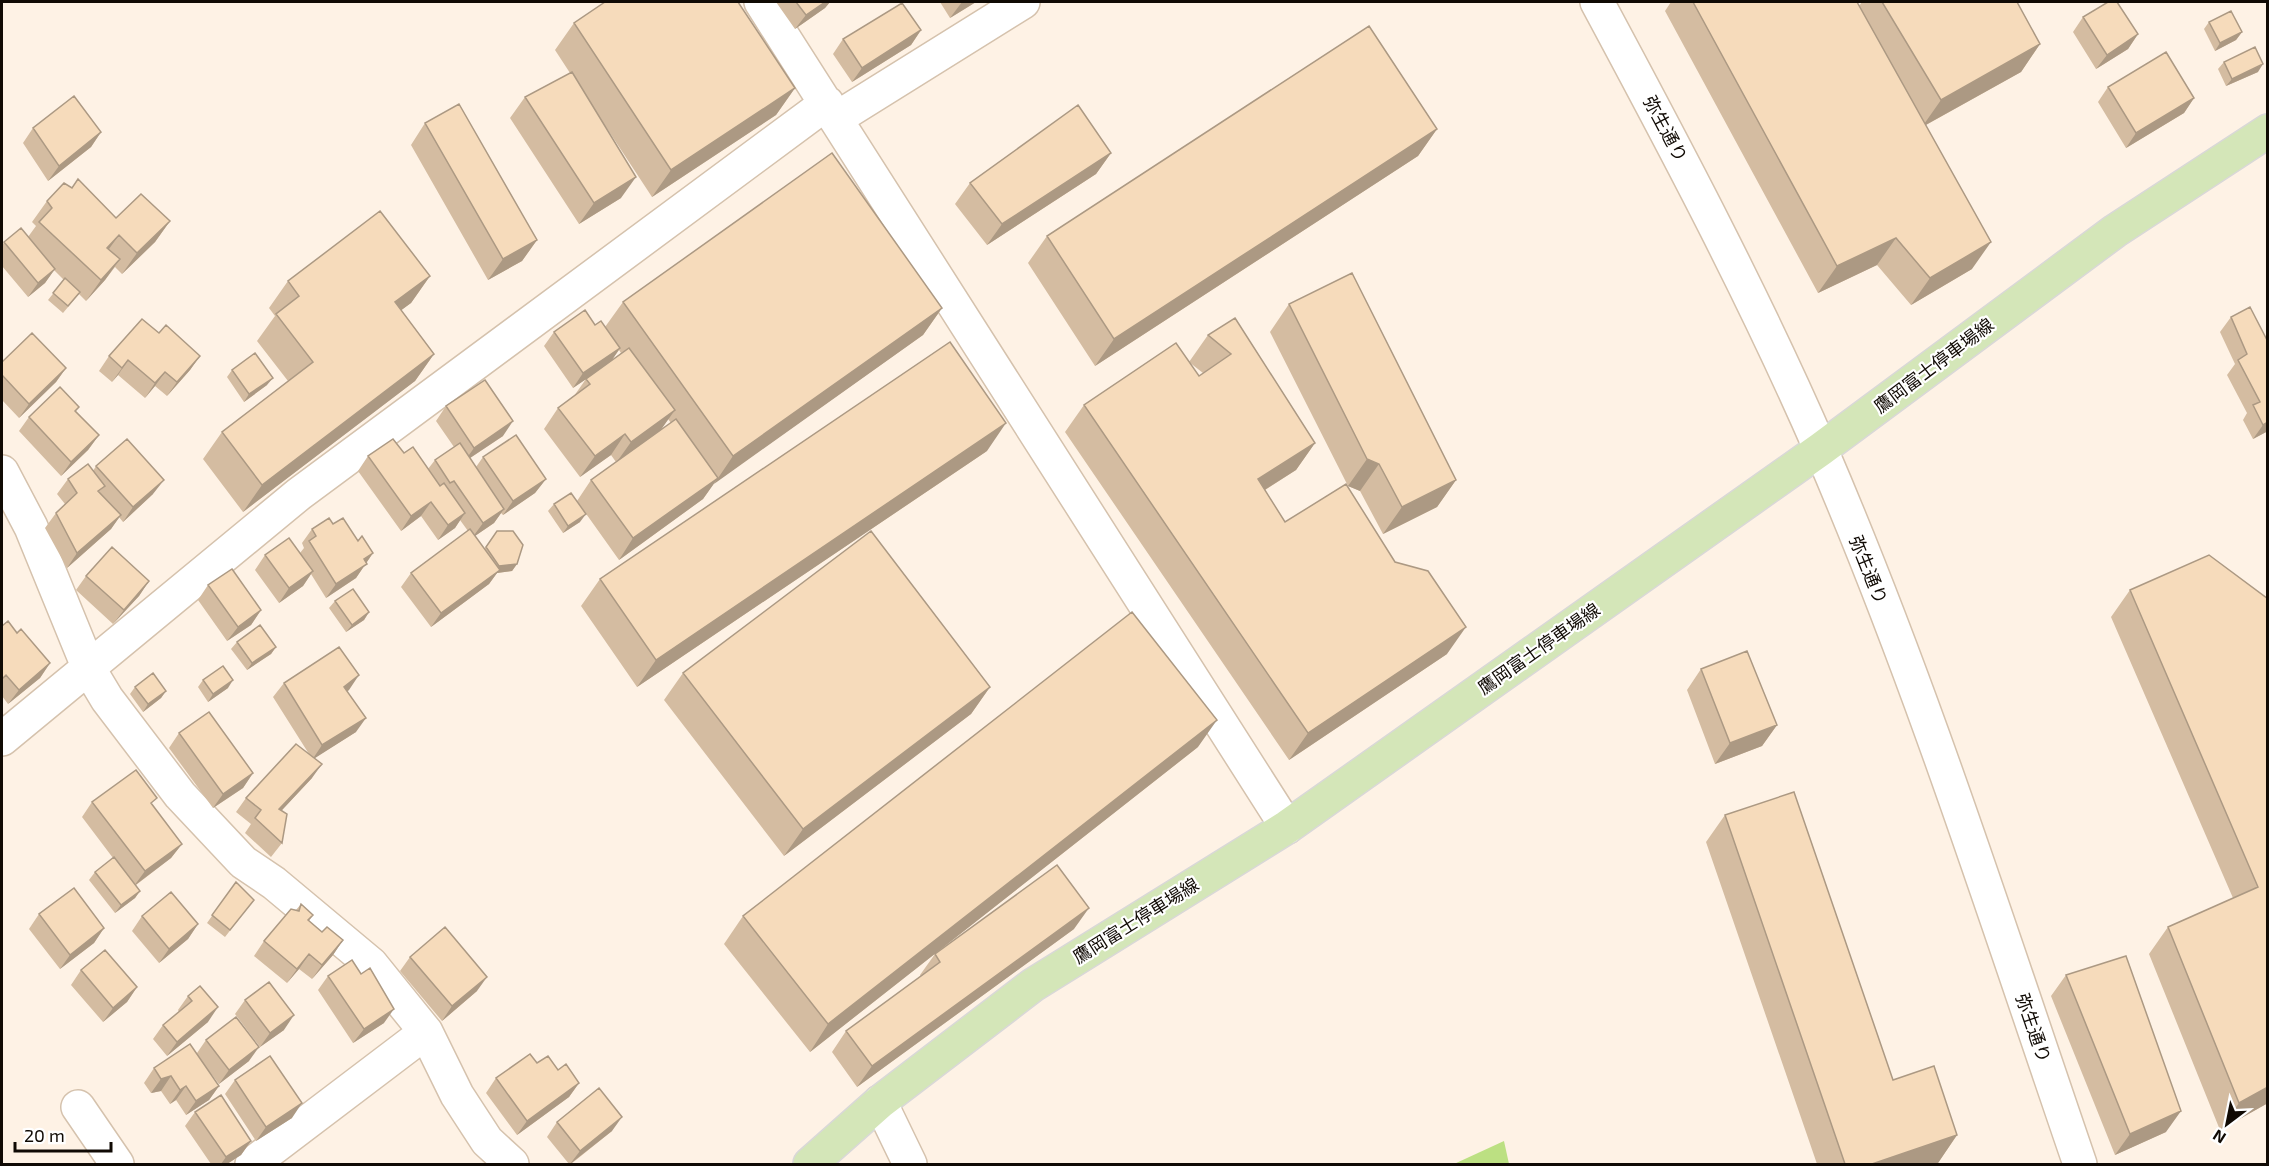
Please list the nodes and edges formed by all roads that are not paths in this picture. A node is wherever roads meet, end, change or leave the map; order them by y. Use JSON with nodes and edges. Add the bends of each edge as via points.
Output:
{"nodes":[{"id":1,"x":761,"y":2,"type":"edge"},
{"id":2,"x":1023,"y":2,"type":"edge"},
{"id":3,"x":1597,"y":2,"type":"edge"},
{"id":4,"x":832,"y":110,"type":"junction"},
{"id":5,"x":2268,"y":131,"type":"edge"},
{"id":6,"x":1821,"y":450,"type":"junction"},
{"id":7,"x":2,"y":472,"type":"edge"},
{"id":8,"x":89,"y":669,"type":"junction"},
{"id":9,"x":2,"y":739,"type":"edge"},
{"id":10,"x":1287,"y":828,"type":"junction"},
{"id":11,"x":426,"y":1032,"type":"junction"},
{"id":12,"x":880,"y":1102,"type":"junction"},
{"id":13,"x":78,"y":1107,"type":"dead end"},
{"id":14,"x":117,"y":1164,"type":"edge"},
{"id":15,"x":252,"y":1164,"type":"edge"},
{"id":16,"x":512,"y":1164,"type":"edge"},
{"id":17,"x":810,"y":1164,"type":"edge"},
{"id":18,"x":910,"y":1164,"type":"edge"},
{"id":19,"x":2080,"y":1164,"type":"edge"}],
"edges":[{"from":1,"to":4,"type":"street"},
{"from":2,"to":4,"type":"street"},
{"from":3,"to":6,"type":"street","name":"弥生通り","via":[[1707,207]]},
{"from":4,"to":8,"type":"street","via":[[299,494]]},
{"from":4,"to":10,"type":"street"},
{"from":5,"to":6,"type":"main road","name":"鷹岡富士停車場線","via":[[2115,231]]},
{"from":6,"to":10,"type":"main road","name":"鷹岡富士停車場線"},
{"from":6,"to":19,"type":"street","name":"弥生通り","via":[[1928,721]]},
{"from":7,"to":8,"type":"street","via":[[31,527]]},
{"from":8,"to":9,"type":"street"},
{"from":8,"to":11,"type":"street","via":[[180,795],[243,862],[371,964]]},
{"from":10,"to":12,"type":"main road","name":"鷹岡富士停車場線","via":[[1034,985]]},
{"from":11,"to":15,"type":"street"},
{"from":11,"to":16,"type":"street","via":[[457,1095],[487,1141]]},
{"from":12,"to":17,"type":"main road","name":"鷹岡富士停車場線"},
{"from":12,"to":18,"type":"street"},
{"from":13,"to":14,"type":"street"}]}
